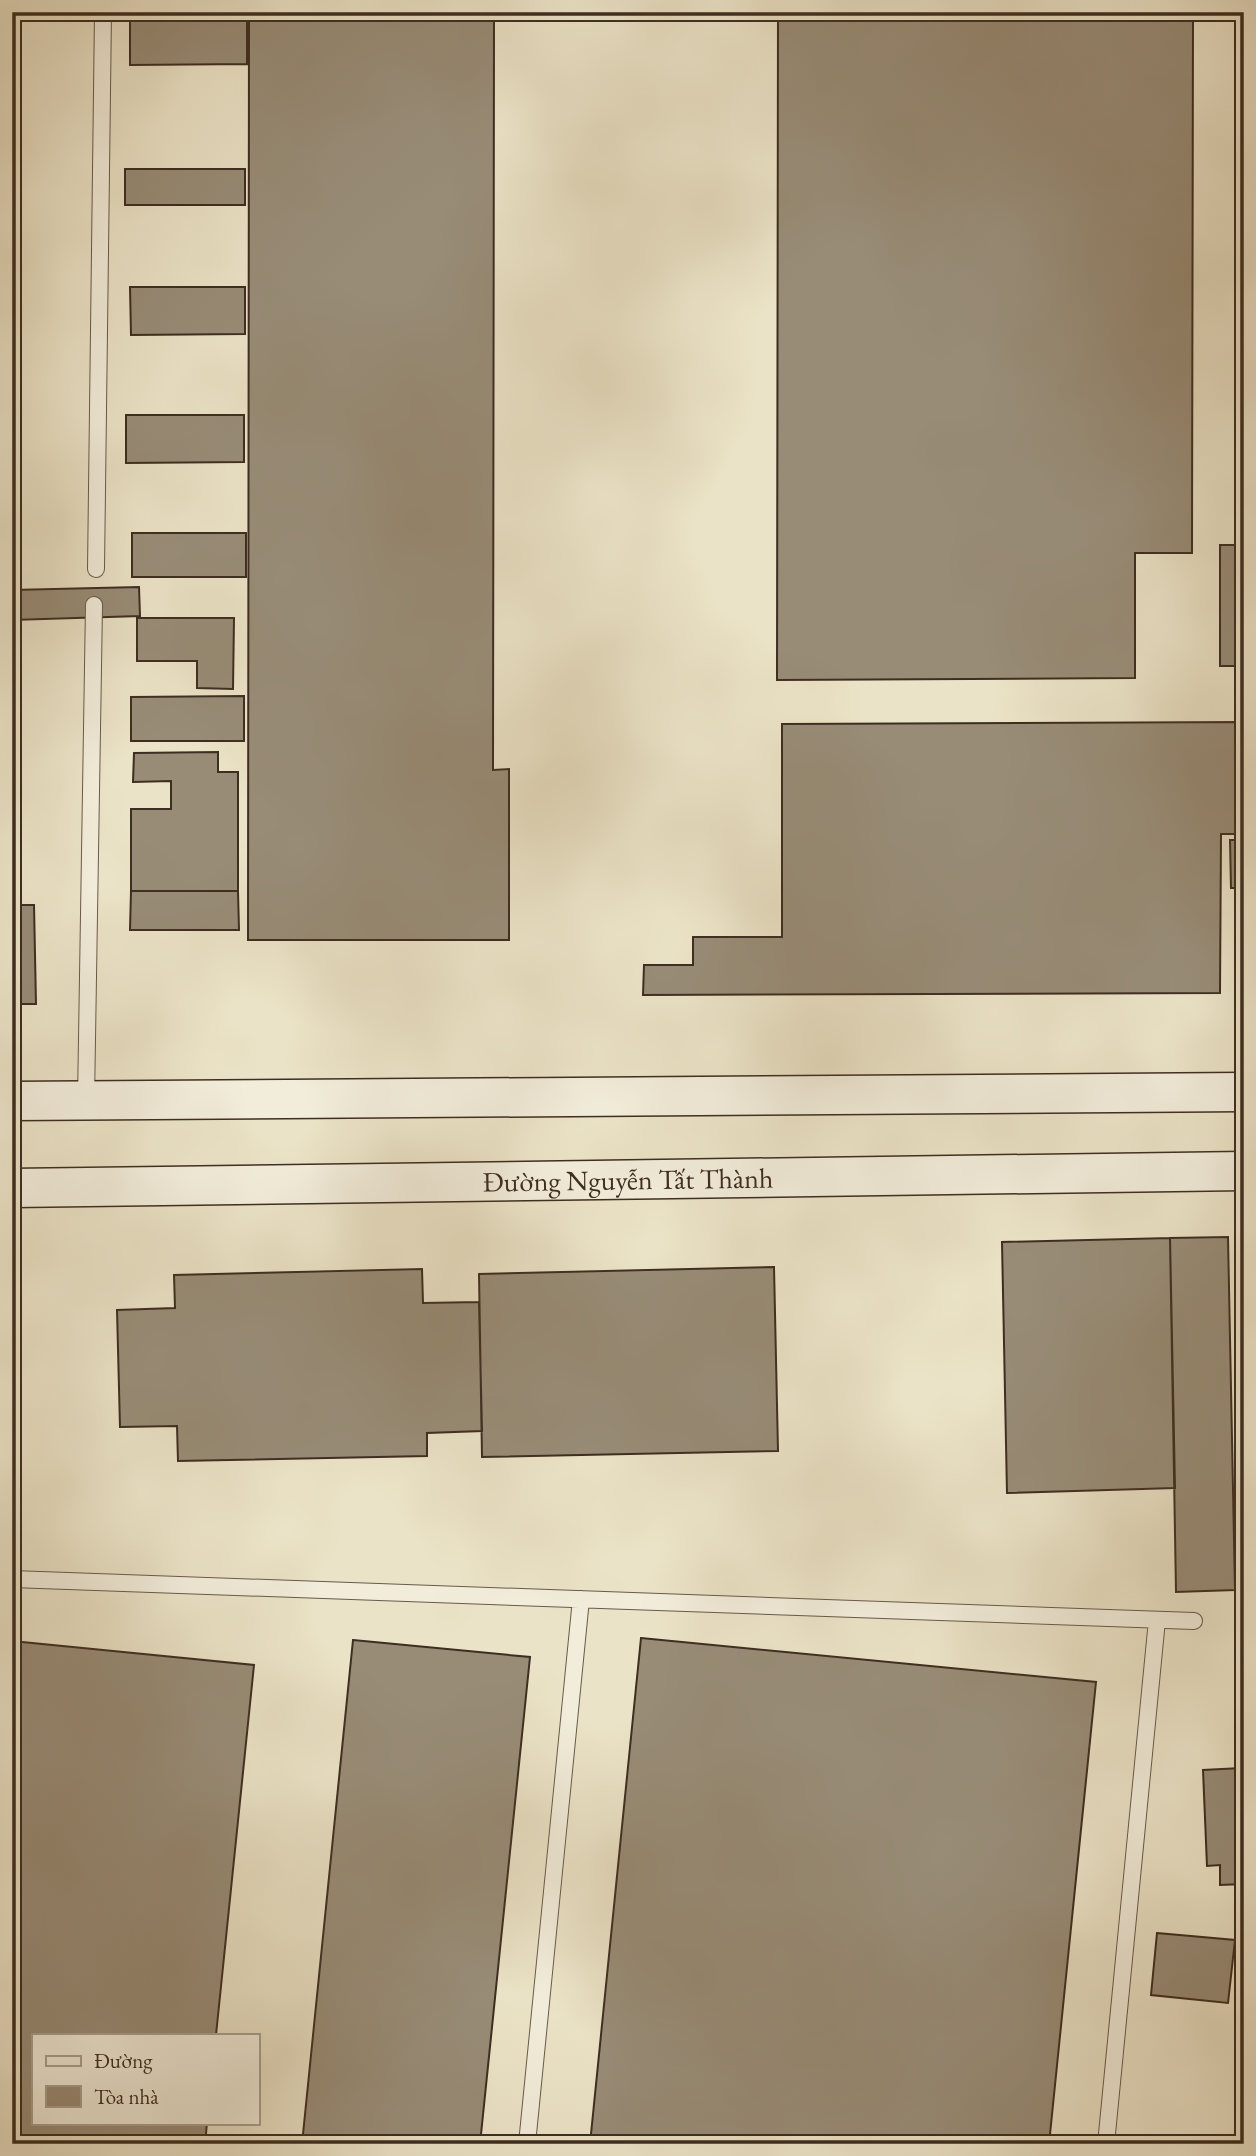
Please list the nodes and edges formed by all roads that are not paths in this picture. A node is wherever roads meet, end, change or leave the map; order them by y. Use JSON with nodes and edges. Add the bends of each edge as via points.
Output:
{"nodes":[{"id":1,"x":103,"y":12,"type":"edge"},
{"id":2,"x":96,"y":569,"type":"dead end"},
{"id":3,"x":94,"y":605,"type":"dead end"},
{"id":4,"x":1244,"y":1092,"type":"edge"},
{"id":5,"x":12,"y":1101,"type":"edge"},
{"id":6,"x":86,"y":1101,"type":"junction"},
{"id":7,"x":1244,"y":1171,"type":"edge"},
{"id":8,"x":12,"y":1188,"type":"edge"},
{"id":9,"x":12,"y":1579,"type":"edge"},
{"id":10,"x":581,"y":1599,"type":"junction"},
{"id":11,"x":1157,"y":1620,"type":"junction"},
{"id":12,"x":1194,"y":1622,"type":"dead end"},
{"id":13,"x":527,"y":2144,"type":"edge"},
{"id":14,"x":1106,"y":2144,"type":"edge"}],
"edges":[{"from":1,"to":2,"type":"lane"},
{"from":3,"to":6,"type":"lane"},
{"from":4,"to":6,"type":"main road"},
{"from":5,"to":6,"type":"main road"},
{"from":7,"to":8,"type":"main road","name":"Đường Nguyễn Tất Thành"},
{"from":9,"to":10,"type":"lane"},
{"from":10,"to":11,"type":"lane"},
{"from":10,"to":13,"type":"lane"},
{"from":11,"to":12,"type":"lane"},
{"from":11,"to":14,"type":"lane"}]}
